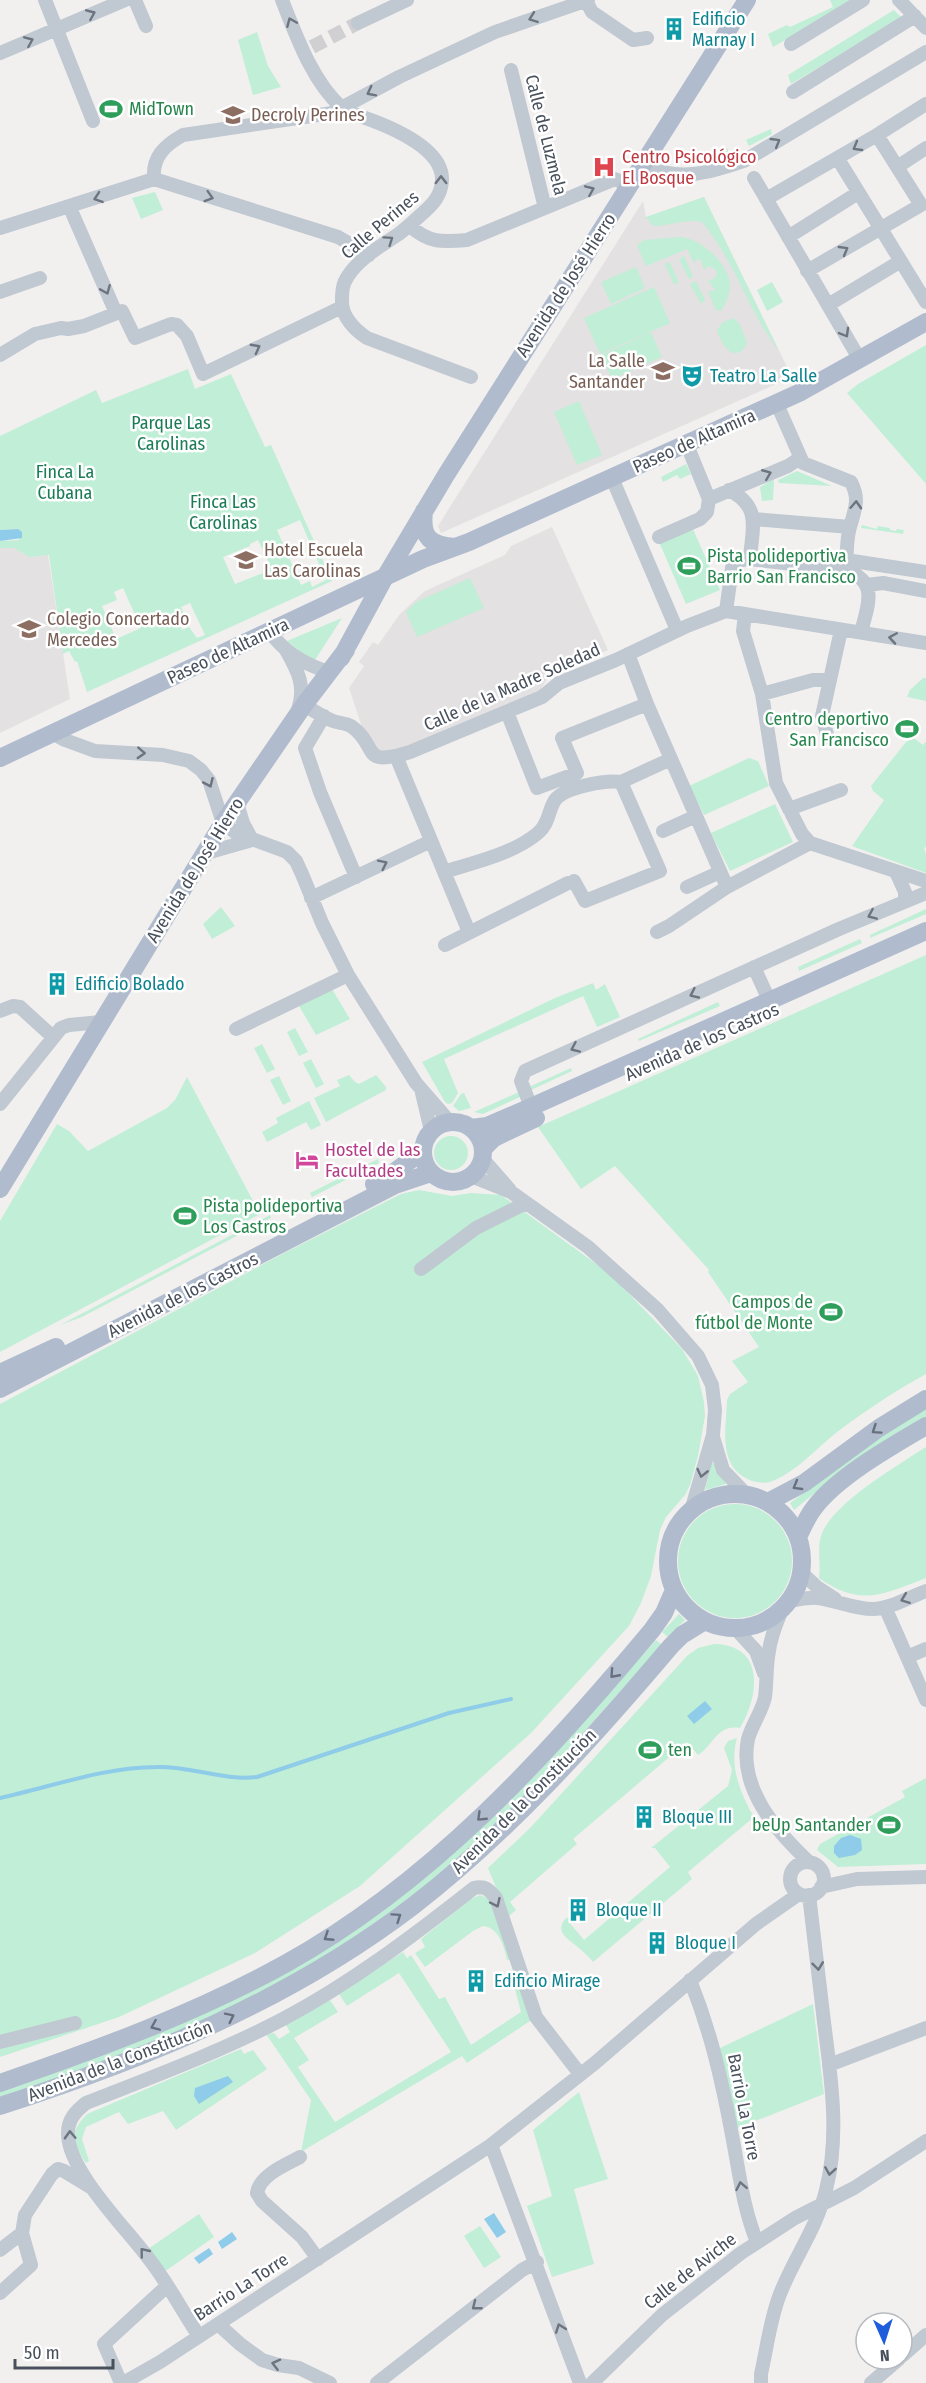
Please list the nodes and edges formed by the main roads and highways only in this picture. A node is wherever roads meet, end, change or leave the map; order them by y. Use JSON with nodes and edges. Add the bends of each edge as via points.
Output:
{"nodes":[{"id":1,"x":747,"y":0,"type":"edge"},
{"id":2,"x":926,"y":322,"type":"edge"},
{"id":3,"x":424,"y":511,"type":"junction"},
{"id":4,"x":406,"y":541,"type":"junction"},
{"id":5,"x":456,"y":548,"type":"junction"},
{"id":6,"x":423,"y":559,"type":"junction"},
{"id":7,"x":385,"y":577,"type":"junction"},
{"id":8,"x":335,"y":665,"type":"junction"},
{"id":9,"x":0,"y":758,"type":"edge"},
{"id":10,"x":926,"y":931,"type":"edge"},
{"id":11,"x":926,"y":943,"type":"edge"},
{"id":12,"x":471,"y":1128,"type":"junction"},
{"id":13,"x":423,"y":1151,"type":"junction"},
{"id":14,"x":483,"y":1153,"type":"junction"},
{"id":15,"x":431,"y":1173,"type":"junction"},
{"id":16,"x":0,"y":1189,"type":"edge"},
{"id":17,"x":4,"y":1368,"type":"edge"},
{"id":18,"x":0,"y":1389,"type":"edge"},
{"id":19,"x":926,"y":1399,"type":"edge"},
{"id":20,"x":926,"y":1426,"type":"edge"},
{"id":21,"x":768,"y":1502,"type":"junction"},
{"id":22,"x":798,"y":1537,"type":"junction"},
{"id":23,"x":674,"y":1590,"type":"junction"},
{"id":24,"x":703,"y":1622,"type":"junction"},
{"id":25,"x":0,"y":2083,"type":"edge"},
{"id":26,"x":0,"y":2106,"type":"edge"}],
"edges":[{"from":1,"to":3,"type":"main road","name":"Avenida de José Hierro"},
{"from":2,"to":5,"type":"main road","name":"Paseo de Altamira","via":[[777,404]]},
{"from":3,"to":4,"type":"main road","name":"Avenida de José Hierro"},
{"from":3,"to":5,"type":"main road","via":[[426,536],[437,546]]},
{"from":4,"to":6,"type":"main road","via":[[405,557]]},
{"from":4,"to":7,"type":"main road","name":"Avenida de José Hierro"},
{"from":5,"to":6,"type":"main road","name":"Paseo de Altamira"},
{"from":6,"to":7,"type":"main road","name":"Paseo de Altamira"},
{"from":6,"to":8,"type":"main road","name":"Avenida de José Hierro","via":[[383,598]]},
{"from":7,"to":8,"type":"main road","name":"Avenida de José Hierro"},
{"from":7,"to":9,"type":"main road","name":"Paseo de Altamira"},
{"from":8,"to":16,"type":"main road","name":"Avenida de José Hierro","via":[[203,854]]},
{"from":10,"to":12,"type":"main road","name":"Avenida de los Castros","via":[[531,1107],[487,1126]]},
{"from":11,"to":14,"type":"main road","name":"Avenida de los Castros","via":[[551,1110],[494,1138]]},
{"from":12,"to":13,"type":"main road","via":[[461,1123],[440,1125],[425,1140]]},
{"from":12,"to":14,"type":"main road"},
{"from":13,"to":15,"type":"main road"},
{"from":13,"to":17,"type":"main road","name":"Avenida de los Castros","via":[[390,1175],[94,1328]]},
{"from":14,"to":15,"type":"main road","via":[[478,1168],[461,1181],[451,1182]]},
{"from":15,"to":18,"type":"main road","name":"Avenida de los Castros","via":[[395,1185]]},
{"from":19,"to":21,"type":"main road","one_way":true,"via":[[804,1483]]},
{"from":20,"to":22,"type":"main road","via":[[835,1488],[814,1507]]},
{"from":21,"to":22,"type":"main road","via":[[791,1522]]},
{"from":21,"to":23,"type":"main road","via":[[746,1494],[717,1496],[691,1511],[671,1544]]},
{"from":22,"to":24,"type":"main road","via":[[802,1573],[786,1604],[766,1620],[752,1625],[735,1628]]},
{"from":23,"to":24,"type":"main road","via":[[685,1607]]},
{"from":23,"to":25,"type":"main road","name":"Avenida de la Constitución","one_way":true,"via":[[652,1630],[511,1787],[469,1829],[382,1900],[307,1951],[233,1991],[124,2039]]},
{"from":26,"to":24,"type":"main road","name":"Avenida de la Constitución","one_way":true,"via":[[207,2028],[294,1984],[374,1933],[413,1906],[487,1843],[570,1759],[671,1646]]}]}
